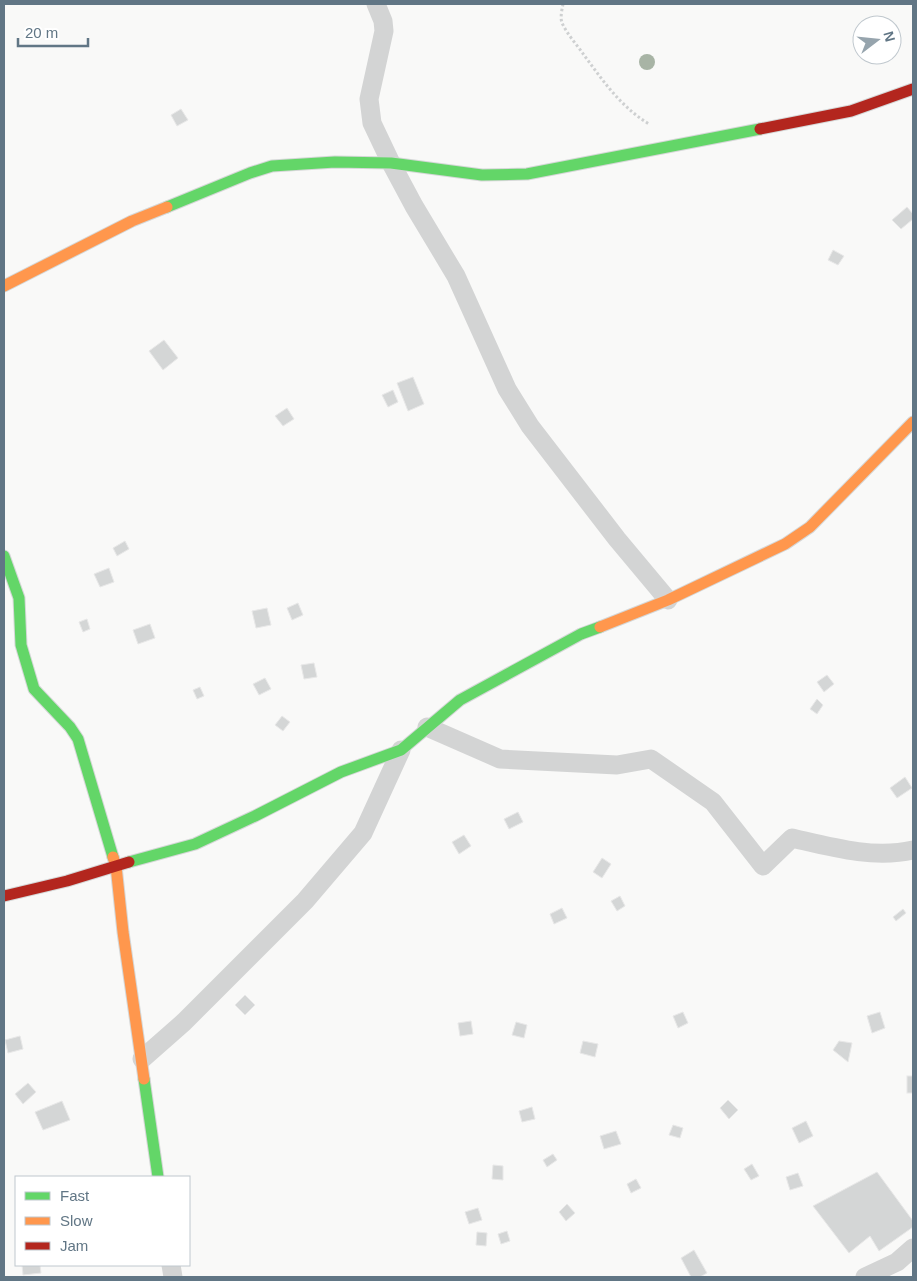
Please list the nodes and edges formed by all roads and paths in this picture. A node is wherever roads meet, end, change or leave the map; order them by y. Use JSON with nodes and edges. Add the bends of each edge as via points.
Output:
{"nodes":[{"id":1,"x":376,"y":4,"type":"edge"},
{"id":2,"x":563,"y":4,"type":"edge"},
{"id":3,"x":913,"y":89,"type":"edge"},
{"id":4,"x":683,"y":142,"type":"junction"},
{"id":5,"x":391,"y":163,"type":"junction"},
{"id":6,"x":4,"y":286,"type":"edge"},
{"id":7,"x":913,"y":422,"type":"edge"},
{"id":8,"x":4,"y":556,"type":"edge"},
{"id":9,"x":668,"y":600,"type":"junction"},
{"id":10,"x":427,"y":727,"type":"junction"},
{"id":11,"x":401,"y":750,"type":"junction"},
{"id":12,"x":913,"y":850,"type":"edge"},
{"id":13,"x":116,"y":866,"type":"junction"},
{"id":14,"x":4,"y":896,"type":"edge"},
{"id":15,"x":142,"y":1058,"type":"junction"},
{"id":16,"x":158,"y":1176,"type":"edge"},
{"id":17,"x":913,"y":1248,"type":"edge"},
{"id":18,"x":865,"y":1277,"type":"edge"}],
"edges":[{"from":1,"to":5,"type":"street","via":[[384,31],[369,100],[372,123]]},
{"from":2,"to":4,"type":"path","via":[[562,23],[611,92],[633,114]]},
{"from":3,"to":4,"type":"street","via":[[851,111]]},
{"from":4,"to":5,"type":"street","via":[[527,174],[482,175]]},
{"from":5,"to":6,"type":"street","via":[[272,166],[132,221]]},
{"from":5,"to":9,"type":"street","via":[[456,276],[507,389],[536,434]]},
{"from":7,"to":9,"type":"street","via":[[810,527],[785,544]]},
{"from":8,"to":13,"type":"street","via":[[18,598],[21,645],[28,673],[34,689],[78,739]]},
{"from":9,"to":10,"type":"street","via":[[573,638],[460,700]]},
{"from":10,"to":11,"type":"street"},
{"from":10,"to":12,"type":"street","via":[[500,759],[616,765],[651,759],[713,802],[763,866],[792,838],[843,849],[895,854]]},
{"from":11,"to":13,"type":"street","via":[[341,772],[195,844]]},
{"from":11,"to":15,"type":"street","via":[[363,833],[306,901],[184,1022]]},
{"from":13,"to":14,"type":"street"},
{"from":13,"to":15,"type":"street"},
{"from":15,"to":16,"type":"street"},
{"from":17,"to":18,"type":"street","via":[[897,1262]]}]}
